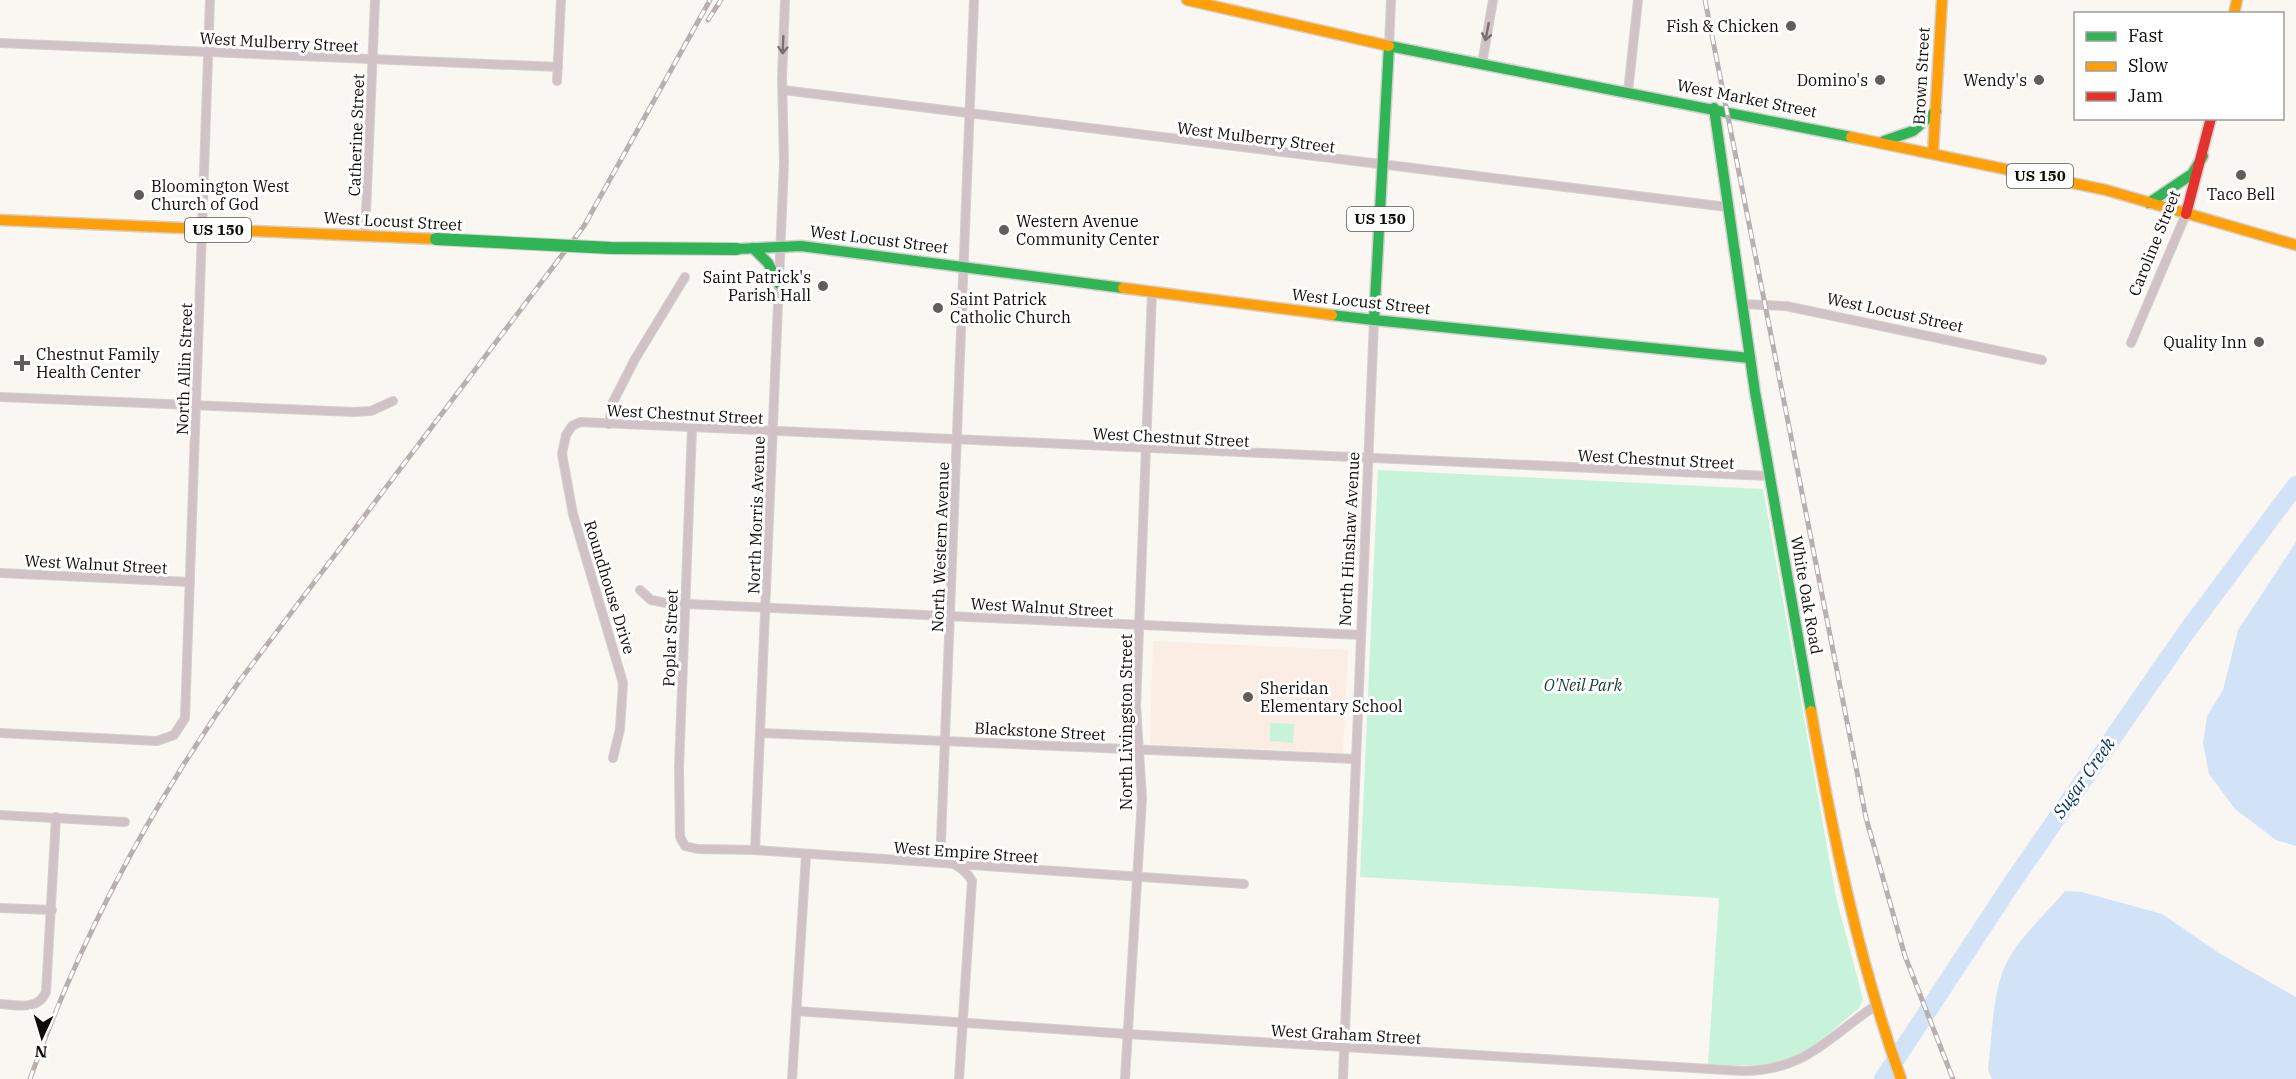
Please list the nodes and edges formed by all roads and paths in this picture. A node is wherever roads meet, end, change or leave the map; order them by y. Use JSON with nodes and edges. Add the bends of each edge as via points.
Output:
{"nodes":[{"id":1,"x":210,"y":0,"type":"edge"},
{"id":2,"x":375,"y":0,"type":"edge"},
{"id":3,"x":561,"y":0,"type":"edge"},
{"id":4,"x":785,"y":0,"type":"edge"},
{"id":5,"x":974,"y":0,"type":"edge"},
{"id":6,"x":1187,"y":0,"type":"edge"},
{"id":7,"x":1390,"y":0,"type":"edge"},
{"id":8,"x":1493,"y":0,"type":"edge"},
{"id":9,"x":1638,"y":0,"type":"edge"},
{"id":10,"x":1942,"y":0,"type":"edge"},
{"id":11,"x":0,"y":43,"type":"edge"},
{"id":12,"x":1389,"y":46,"type":"junction"},
{"id":13,"x":209,"y":52,"type":"junction"},
{"id":14,"x":372,"y":59,"type":"junction"},
{"id":15,"x":1482,"y":64,"type":"junction"},
{"id":16,"x":558,"y":67,"type":"junction"},
{"id":17,"x":557,"y":81,"type":"dead end"},
{"id":18,"x":783,"y":90,"type":"junction"},
{"id":19,"x":1628,"y":92,"type":"junction"},
{"id":20,"x":1714,"y":108,"type":"junction"},
{"id":21,"x":1936,"y":111,"type":"junction"},
{"id":22,"x":970,"y":115,"type":"junction"},
{"id":23,"x":2211,"y":120,"type":"edge"},
{"id":24,"x":1878,"y":142,"type":"junction"},
{"id":25,"x":1934,"y":153,"type":"junction"},
{"id":26,"x":2203,"y":156,"type":"junction"},
{"id":27,"x":1383,"y":166,"type":"junction"},
{"id":28,"x":2149,"y":203,"type":"junction"},
{"id":29,"x":1727,"y":207,"type":"junction"},
{"id":30,"x":2187,"y":214,"type":"junction"},
{"id":31,"x":0,"y":220,"type":"edge"},
{"id":32,"x":202,"y":229,"type":"junction"},
{"id":33,"x":365,"y":236,"type":"junction"},
{"id":34,"x":2296,"y":245,"type":"edge"},
{"id":35,"x":781,"y":246,"type":"junction"},
{"id":36,"x":753,"y":248,"type":"junction"},
{"id":37,"x":964,"y":267,"type":"junction"},
{"id":38,"x":685,"y":277,"type":"dead end"},
{"id":39,"x":779,"y":284,"type":"junction"},
{"id":40,"x":1152,"y":292,"type":"junction"},
{"id":41,"x":1741,"y":304,"type":"junction"},
{"id":42,"x":1374,"y":320,"type":"junction"},
{"id":43,"x":2131,"y":343,"type":"dead end"},
{"id":44,"x":1750,"y":358,"type":"junction"},
{"id":45,"x":2042,"y":360,"type":"dead end"},
{"id":46,"x":0,"y":397,"type":"edge"},
{"id":47,"x":393,"y":401,"type":"dead end"},
{"id":48,"x":196,"y":406,"type":"junction"},
{"id":49,"x":609,"y":424,"type":"junction"},
{"id":50,"x":572,"y":426,"type":"joint"},
{"id":51,"x":692,"y":428,"type":"junction"},
{"id":52,"x":773,"y":432,"type":"junction"},
{"id":53,"x":958,"y":440,"type":"junction"},
{"id":54,"x":1146,"y":449,"type":"junction"},
{"id":55,"x":1369,"y":460,"type":"junction"},
{"id":56,"x":1769,"y":477,"type":"junction"},
{"id":57,"x":0,"y":573,"type":"edge"},
{"id":58,"x":190,"y":582,"type":"junction"},
{"id":59,"x":640,"y":590,"type":"dead end"},
{"id":60,"x":685,"y":604,"type":"junction"},
{"id":61,"x":766,"y":608,"type":"junction"},
{"id":62,"x":951,"y":617,"type":"junction"},
{"id":63,"x":1139,"y":625,"type":"junction"},
{"id":64,"x":1361,"y":635,"type":"junction"},
{"id":65,"x":0,"y":733,"type":"edge"},
{"id":66,"x":760,"y":733,"type":"junction"},
{"id":67,"x":946,"y":740,"type":"junction"},
{"id":68,"x":1138,"y":748,"type":"junction"},
{"id":69,"x":614,"y":758,"type":"dead end"},
{"id":70,"x":1356,"y":759,"type":"junction"},
{"id":71,"x":0,"y":815,"type":"edge"},
{"id":72,"x":56,"y":817,"type":"junction"},
{"id":73,"x":125,"y":822,"type":"dead end"},
{"id":74,"x":686,"y":846,"type":"joint"},
{"id":75,"x":755,"y":850,"type":"junction"},
{"id":76,"x":806,"y":855,"type":"junction"},
{"id":77,"x":956,"y":865,"type":"junction"},
{"id":78,"x":1137,"y":877,"type":"junction"},
{"id":79,"x":1244,"y":884,"type":"dead end"},
{"id":80,"x":0,"y":908,"type":"edge"},
{"id":81,"x":52,"y":910,"type":"junction"},
{"id":82,"x":0,"y":1004,"type":"edge"},
{"id":83,"x":1875,"y":1006,"type":"junction"},
{"id":84,"x":796,"y":1011,"type":"junction"},
{"id":85,"x":963,"y":1023,"type":"junction"},
{"id":86,"x":1127,"y":1034,"type":"junction"},
{"id":87,"x":1344,"y":1048,"type":"junction"},
{"id":88,"x":792,"y":1079,"type":"edge"},
{"id":89,"x":959,"y":1079,"type":"edge"},
{"id":90,"x":1125,"y":1079,"type":"edge"},
{"id":91,"x":1343,"y":1079,"type":"edge"},
{"id":92,"x":1901,"y":1079,"type":"edge"}],
"edges":[{"from":1,"to":13,"type":"street","name":"North Allin Street"},
{"from":2,"to":14,"type":"street","name":"Catherine Street"},
{"from":3,"to":16,"type":"street"},
{"from":4,"to":18,"type":"street","name":"North Morris Avenue","one_way":true},
{"from":5,"to":22,"type":"street","name":"North Western Avenue"},
{"from":6,"to":12,"type":"main road","name":"West Market Street"},
{"from":7,"to":12,"type":"street","name":"North Hinshaw Avenue"},
{"from":8,"to":15,"type":"street","one_way":true},
{"from":9,"to":19,"type":"street"},
{"from":10,"to":21,"type":"main road","name":"Brown Street"},
{"from":11,"to":13,"type":"street","name":"West Mulberry Street"},
{"from":12,"to":15,"type":"main road","name":"West Market Street","number":"US 150"},
{"from":12,"to":27,"type":"main road","name":"North Hinshaw Avenue","number":"US 150"},
{"from":13,"to":14,"type":"street","name":"West Mulberry Street"},
{"from":13,"to":32,"type":"street","name":"North Allin Street"},
{"from":14,"to":16,"type":"street","name":"West Mulberry Street"},
{"from":14,"to":33,"type":"street","name":"Catherine Street"},
{"from":15,"to":19,"type":"main road","name":"West Market Street","number":"US 150"},
{"from":16,"to":17,"type":"street"},
{"from":18,"to":22,"type":"street","name":"West Mulberry Street"},
{"from":18,"to":35,"type":"street","name":"North Morris Avenue"},
{"from":19,"to":20,"type":"main road","name":"West Market Street","number":"US 150"},
{"from":20,"to":24,"type":"main road","name":"West Market Street","number":"US 150"},
{"from":20,"to":29,"type":"main road","name":"White Oak Road"},
{"from":21,"to":24,"type":"main road","via":[[1913,132]]},
{"from":21,"to":25,"type":"main road","name":"Brown Street"},
{"from":22,"to":27,"type":"street","name":"West Mulberry Street"},
{"from":22,"to":37,"type":"street","name":"North Western Avenue"},
{"from":23,"to":26,"type":"main road","name":"Caroline Street"},
{"from":24,"to":25,"type":"main road","name":"West Market Street","number":"US 150"},
{"from":25,"to":28,"type":"main road","name":"West Market Street","number":"US 150"},
{"from":26,"to":28,"type":"main road","via":[[2192,174]]},
{"from":26,"to":30,"type":"main road","name":"Caroline Street"},
{"from":27,"to":29,"type":"street","name":"West Mulberry Street"},
{"from":27,"to":42,"type":"main road","name":"North Hinshaw Avenue","number":"US 150"},
{"from":28,"to":30,"type":"main road","name":"West Market Street","number":"US 150"},
{"from":29,"to":41,"type":"main road","name":"White Oak Road"},
{"from":30,"to":34,"type":"main road","name":"West Market Street","number":"US 150"},
{"from":30,"to":43,"type":"street","name":"Caroline Street"},
{"from":31,"to":32,"type":"main road","name":"West Locust Street","number":"US 150"},
{"from":32,"to":33,"type":"main road","name":"West Locust Street","number":"US 150"},
{"from":32,"to":48,"type":"street","name":"North Allin Street"},
{"from":33,"to":36,"type":"main road","name":"West Locust Street","number":"US 150","bridge":true,"via":[[611,248]]},
{"from":35,"to":36,"type":"main road","name":"West Locust Street","number":"US 150"},
{"from":35,"to":37,"type":"main road","name":"West Locust Street","number":"US 150"},
{"from":35,"to":39,"type":"street","name":"North Morris Avenue"},
{"from":36,"to":39,"type":"main road","via":[[768,263]]},
{"from":37,"to":40,"type":"main road","name":"West Locust Street","number":"US 150"},
{"from":37,"to":53,"type":"street","name":"North Western Avenue"},
{"from":38,"to":49,"type":"street","via":[[635,359],[612,404]]},
{"from":39,"to":52,"type":"street","name":"North Morris Avenue"},
{"from":40,"to":42,"type":"main road","name":"West Locust Street","number":"US 150"},
{"from":40,"to":54,"type":"street","name":"North Livingston Street"},
{"from":41,"to":44,"type":"main road","name":"White Oak Road"},
{"from":41,"to":45,"type":"street","name":"West Locust Street","via":[[1786,306]]},
{"from":42,"to":44,"type":"main road","name":"West Locust Street"},
{"from":42,"to":55,"type":"street","name":"North Hinshaw Avenue"},
{"from":44,"to":56,"type":"main road","name":"White Oak Road"},
{"from":46,"to":48,"type":"street"},
{"from":47,"to":48,"type":"street","via":[[371,411],[354,412]]},
{"from":48,"to":58,"type":"street","name":"North Allin Street"},
{"from":49,"to":50,"type":"street","name":"West Chestnut Street","via":[[580,422]]},
{"from":49,"to":51,"type":"street","name":"West Chestnut Street"},
{"from":50,"to":69,"type":"street","name":"Roundhouse Drive","via":[[563,444],[566,481],[623,683]]},
{"from":51,"to":52,"type":"street","name":"West Chestnut Street"},
{"from":51,"to":60,"type":"street","name":"Poplar Street"},
{"from":52,"to":53,"type":"street","name":"West Chestnut Street"},
{"from":52,"to":61,"type":"street","name":"North Morris Avenue"},
{"from":53,"to":54,"type":"street","name":"West Chestnut Street"},
{"from":53,"to":62,"type":"street","name":"North Western Avenue"},
{"from":54,"to":55,"type":"street","name":"West Chestnut Street"},
{"from":54,"to":63,"type":"street","name":"North Livingston Street"},
{"from":55,"to":56,"type":"street","name":"West Chestnut Street"},
{"from":55,"to":64,"type":"street","name":"North Hinshaw Avenue"},
{"from":56,"to":83,"type":"main road","name":"White Oak Road","via":[[1834,841]]},
{"from":57,"to":58,"type":"street","name":"West Walnut Street"},
{"from":58,"to":65,"type":"street","name":"North Allin Street","via":[[186,711],[174,735],[157,741]]},
{"from":59,"to":60,"type":"street","name":"West Walnut Street","via":[[657,602]]},
{"from":60,"to":61,"type":"street","name":"West Walnut Street"},
{"from":60,"to":74,"type":"street","name":"Poplar Street","via":[[679,829]]},
{"from":61,"to":62,"type":"street","name":"West Walnut Street"},
{"from":61,"to":66,"type":"street","name":"North Morris Avenue"},
{"from":62,"to":63,"type":"street","name":"West Walnut Street"},
{"from":62,"to":67,"type":"street","name":"North Western Avenue"},
{"from":63,"to":64,"type":"street","name":"West Walnut Street"},
{"from":63,"to":68,"type":"street","name":"North Livingston Street"},
{"from":64,"to":70,"type":"street","name":"North Hinshaw Avenue"},
{"from":66,"to":67,"type":"street","name":"Blackstone Street"},
{"from":66,"to":75,"type":"street","name":"North Morris Avenue"},
{"from":67,"to":68,"type":"street","name":"Blackstone Street"},
{"from":67,"to":77,"type":"street","name":"North Western Avenue","via":[[941,851]]},
{"from":68,"to":70,"type":"street","name":"Blackstone Street"},
{"from":68,"to":78,"type":"street","name":"North Livingston Street","via":[[1142,798]]},
{"from":70,"to":87,"type":"street","name":"North Hinshaw Avenue"},
{"from":71,"to":72,"type":"street"},
{"from":72,"to":73,"type":"street"},
{"from":72,"to":81,"type":"street"},
{"from":74,"to":75,"type":"street","name":"West Empire Street"},
{"from":75,"to":76,"type":"street","name":"West Empire Street"},
{"from":76,"to":77,"type":"street","name":"West Empire Street"},
{"from":76,"to":84,"type":"street"},
{"from":77,"to":78,"type":"street","name":"West Empire Street"},
{"from":77,"to":85,"type":"street","name":"North Western Avenue","via":[[972,881]]},
{"from":78,"to":79,"type":"street","name":"West Empire Street"},
{"from":78,"to":86,"type":"street","name":"North Livingston Street"},
{"from":80,"to":81,"type":"street"},
{"from":81,"to":82,"type":"street","via":[[46,992],[41,1001],[31,1005]]},
{"from":83,"to":87,"type":"street","name":"West Graham Street","via":[[1816,1051],[1767,1071]]},
{"from":83,"to":92,"type":"main road","name":"White Oak Road"},
{"from":84,"to":85,"type":"street","name":"West Graham Street"},
{"from":84,"to":88,"type":"street"},
{"from":85,"to":86,"type":"street","name":"West Graham Street"},
{"from":85,"to":89,"type":"street","name":"North Western Avenue"},
{"from":86,"to":87,"type":"street","name":"West Graham Street"},
{"from":86,"to":90,"type":"street","name":"North Livingston Street"},
{"from":87,"to":91,"type":"street","name":"North Hinshaw Avenue"}]}
